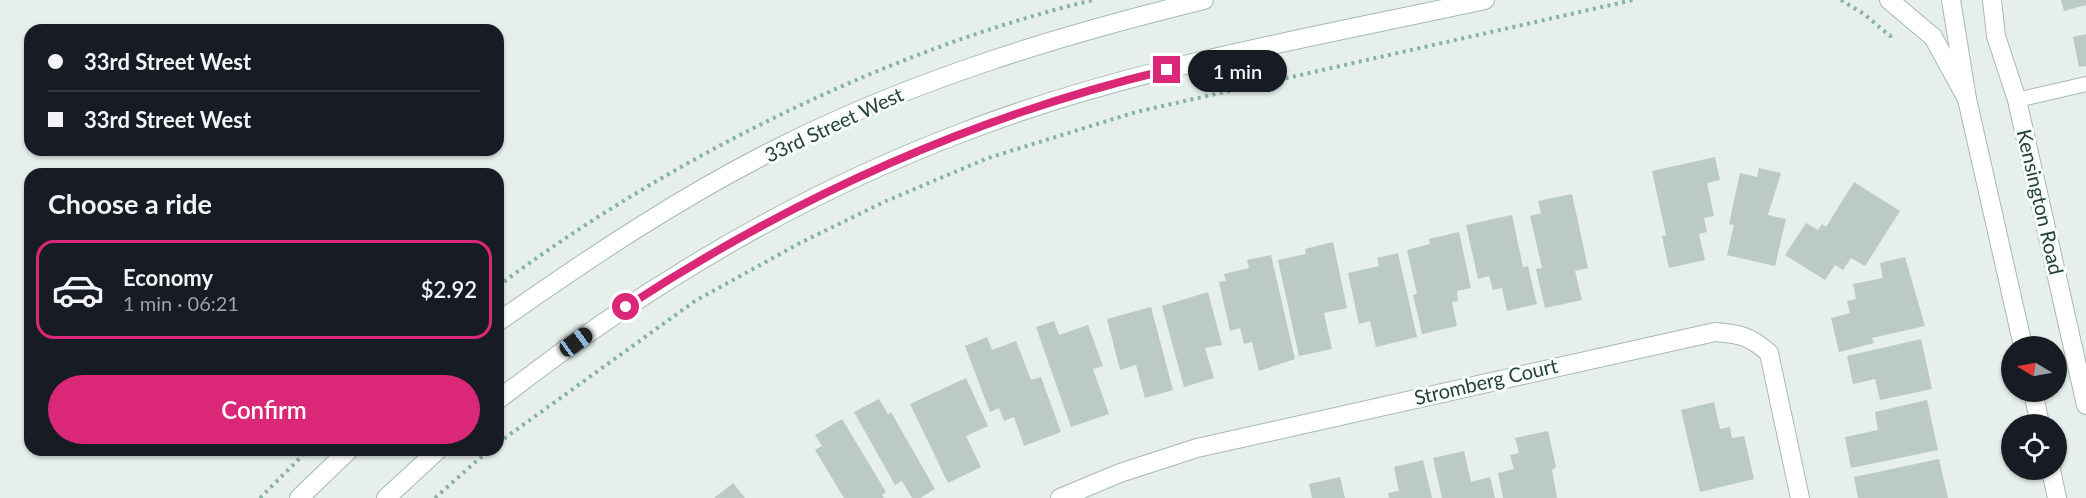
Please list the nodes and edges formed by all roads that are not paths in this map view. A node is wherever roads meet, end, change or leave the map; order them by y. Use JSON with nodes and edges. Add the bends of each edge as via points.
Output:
{"nodes":[{"id":1,"x":1204,"y":0,"type":"edge"},
{"id":2,"x":1485,"y":0,"type":"edge"},
{"id":3,"x":1889,"y":0,"type":"edge"},
{"id":4,"x":1951,"y":0,"type":"edge"},
{"id":5,"x":1992,"y":0,"type":"edge"},
{"id":6,"x":2086,"y":84,"type":"edge"},
{"id":7,"x":1967,"y":99,"type":"junction"},
{"id":8,"x":2017,"y":100,"type":"junction"},
{"id":9,"x":504,"y":318,"type":"edge"},
{"id":10,"x":2021,"y":336,"type":"edge"},
{"id":11,"x":504,"y":396,"type":"edge"},
{"id":12,"x":2086,"y":405,"type":"edge"},
{"id":13,"x":343,"y":456,"type":"edge"},
{"id":14,"x":432,"y":456,"type":"edge"},
{"id":15,"x":2052,"y":480,"type":"edge"},
{"id":16,"x":299,"y":498,"type":"edge"},
{"id":17,"x":386,"y":498,"type":"edge"},
{"id":18,"x":1060,"y":498,"type":"edge"},
{"id":19,"x":1800,"y":498,"type":"edge"},
{"id":20,"x":2057,"y":498,"type":"edge"}],
"edges":[{"from":1,"to":9,"type":"main road","name":"33rd Street West","via":[[1043,42],[861,109],[783,146],[660,214]]},
{"from":2,"to":11,"type":"main road","via":[[1146,75],[960,133],[815,196],[690,264]]},
{"from":3,"to":7,"type":"main road","via":[[1933,36]]},
{"from":4,"to":7,"type":"main road"},
{"from":5,"to":8,"type":"main road","name":"Kensington Road","via":[[1996,36]]},
{"from":6,"to":8,"type":"lane"},
{"from":7,"to":10,"type":"main road"},
{"from":8,"to":12,"type":"main road","name":"Kensington Road"},
{"from":13,"to":16,"type":"main road"},
{"from":14,"to":17,"type":"main road"},
{"from":15,"to":20,"type":"main road"},
{"from":18,"to":19,"type":"main road","name":"Stromberg Court","via":[[1197,448],[1715,332],[1754,340],[1769,353]]}]}
